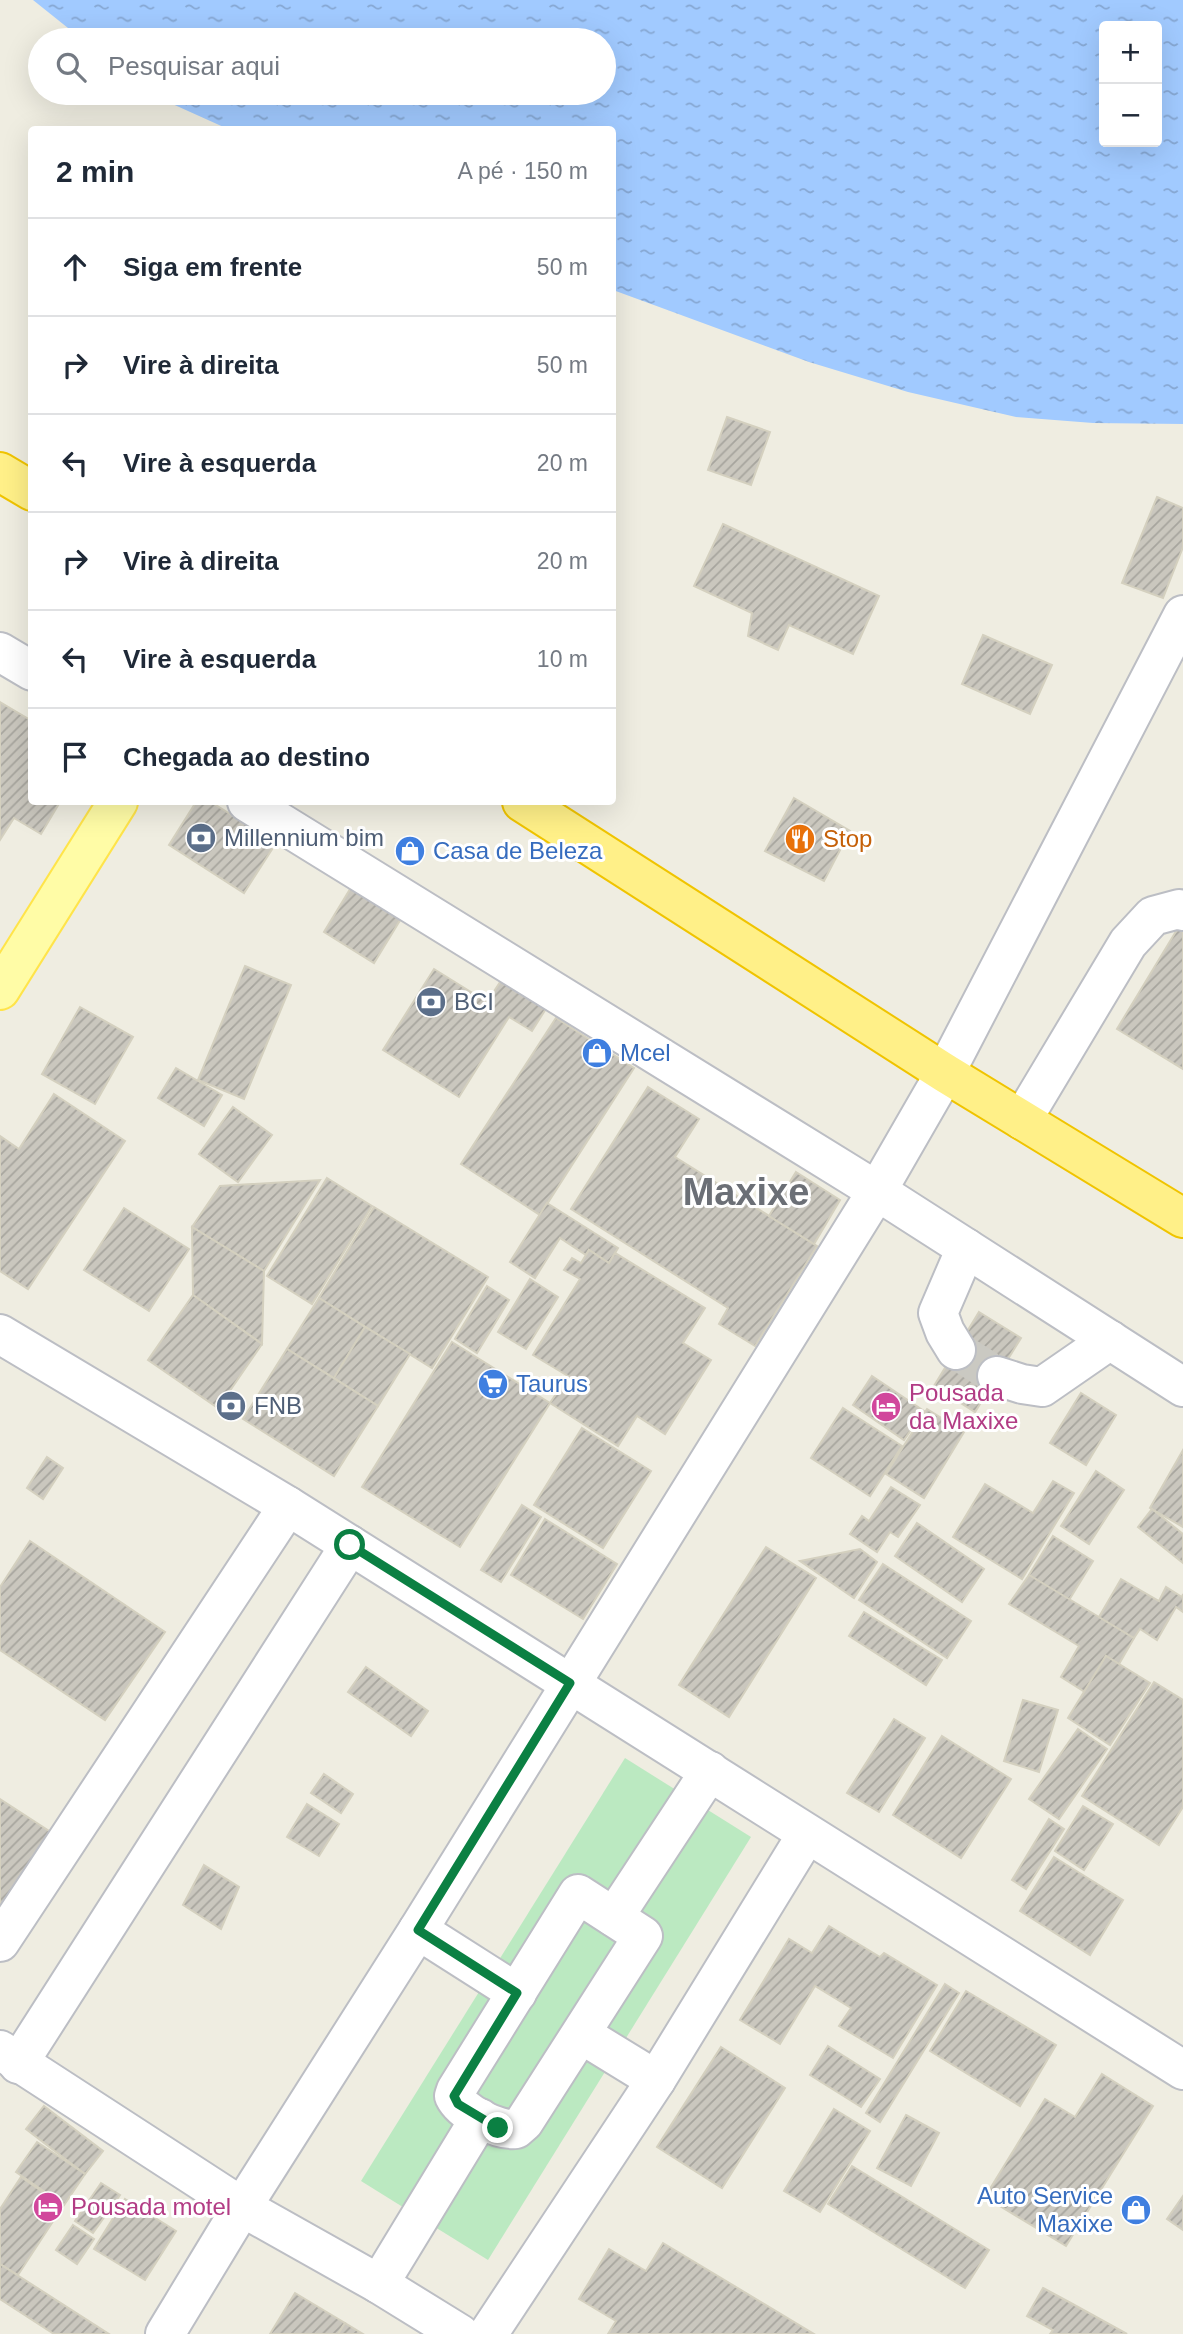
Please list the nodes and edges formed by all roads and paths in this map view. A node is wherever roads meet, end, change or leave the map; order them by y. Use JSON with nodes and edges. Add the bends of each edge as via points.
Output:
{"nodes":[{"id":1,"x":0,"y":472,"type":"edge"},
{"id":2,"x":28,"y":489,"type":"edge"},
{"id":3,"x":1183,"y":615,"type":"edge"},
{"id":4,"x":0,"y":652,"type":"edge"},
{"id":5,"x":28,"y":669,"type":"edge"},
{"id":6,"x":116,"y":805,"type":"edge"},
{"id":7,"x":252,"y":805,"type":"edge"},
{"id":8,"x":527,"y":805,"type":"edge"},
{"id":9,"x":1183,"y":911,"type":"edge"},
{"id":10,"x":0,"y":990,"type":"edge"},
{"id":11,"x":945,"y":1073,"type":"junction"},
{"id":12,"x":1022,"y":1120,"type":"junction"},
{"id":13,"x":877,"y":1191,"type":"junction"},
{"id":14,"x":1183,"y":1218,"type":"edge"},
{"id":15,"x":966,"y":1248,"type":"junction"},
{"id":16,"x":0,"y":1334,"type":"edge"},
{"id":17,"x":1110,"y":1340,"type":"junction"},
{"id":18,"x":956,"y":1350,"type":"tunnel mouth"},
{"id":19,"x":997,"y":1376,"type":"tunnel mouth"},
{"id":20,"x":1183,"y":1387,"type":"edge"},
{"id":21,"x":288,"y":1506,"type":"junction"},
{"id":22,"x":350,"y":1545,"type":"junction"},
{"id":23,"x":570,"y":1683,"type":"junction"},
{"id":24,"x":710,"y":1771,"type":"junction"},
{"id":25,"x":807,"y":1834,"type":"junction"},
{"id":26,"x":614,"y":1917,"type":"junction"},
{"id":27,"x":418,"y":1930,"type":"junction"},
{"id":28,"x":0,"y":1942,"type":"edge"},
{"id":29,"x":517,"y":1993,"type":"junction"},
{"id":30,"x":581,"y":2034,"type":"junction"},
{"id":31,"x":9,"y":2057,"type":"edge"},
{"id":32,"x":1183,"y":2070,"type":"edge"},
{"id":33,"x":651,"y":2078,"type":"junction"},
{"id":34,"x":480,"y":2118,"type":"junction"},
{"id":35,"x":242,"y":2207,"type":"junction"},
{"id":36,"x":379,"y":2284,"type":"junction"},
{"id":37,"x":165,"y":2334,"type":"edge"},
{"id":38,"x":460,"y":2334,"type":"edge"},
{"id":39,"x":488,"y":2334,"type":"edge"}],
"edges":[{"from":1,"to":2,"type":"highway"},
{"from":3,"to":11,"type":"street"},
{"from":4,"to":5,"type":"street"},
{"from":6,"to":10,"type":"main road"},
{"from":7,"to":13,"type":"street"},
{"from":8,"to":11,"type":"highway"},
{"from":9,"to":12,"type":"street","via":[[1153,916],[1129,943]]},
{"from":11,"to":12,"type":"highway"},
{"from":11,"to":13,"type":"street"},
{"from":12,"to":14,"type":"highway"},
{"from":13,"to":15,"type":"street"},
{"from":13,"to":23,"type":"street"},
{"from":15,"to":17,"type":"street"},
{"from":15,"to":18,"type":"street","via":[[937,1313]]},
{"from":16,"to":21,"type":"street"},
{"from":17,"to":19,"type":"street","via":[[1042,1387]]},
{"from":17,"to":20,"type":"street"},
{"from":21,"to":22,"type":"street"},
{"from":21,"to":28,"type":"street"},
{"from":22,"to":23,"type":"street"},
{"from":22,"to":31,"type":"street"},
{"from":23,"to":24,"type":"street"},
{"from":23,"to":27,"type":"street"},
{"from":24,"to":25,"type":"street"},
{"from":24,"to":26,"type":"street"},
{"from":25,"to":32,"type":"street"},
{"from":25,"to":33,"type":"street"},
{"from":26,"to":29,"type":"street","via":[[578,1894]]},
{"from":26,"to":30,"type":"street","via":[[643,1936]]},
{"from":27,"to":29,"type":"street"},
{"from":27,"to":35,"type":"street"},
{"from":29,"to":34,"type":"street","via":[[454,2096],[458,2104]]},
{"from":30,"to":33,"type":"street"},
{"from":30,"to":34,"type":"street","via":[[516,2129],[498,2128]]},
{"from":31,"to":35,"type":"street"},
{"from":33,"to":39,"type":"street"},
{"from":34,"to":36,"type":"street"},
{"from":35,"to":36,"type":"street"},
{"from":35,"to":37,"type":"street"},
{"from":36,"to":38,"type":"street"}]}
